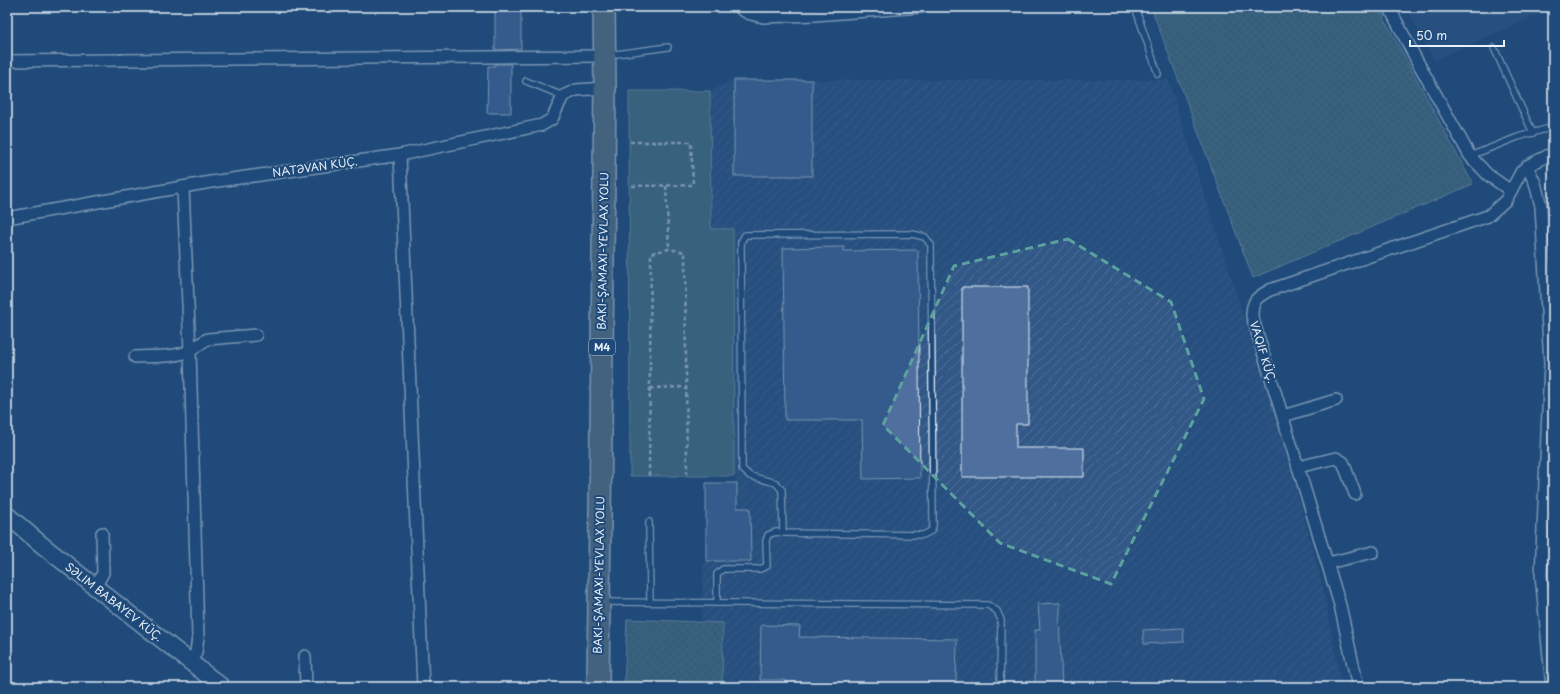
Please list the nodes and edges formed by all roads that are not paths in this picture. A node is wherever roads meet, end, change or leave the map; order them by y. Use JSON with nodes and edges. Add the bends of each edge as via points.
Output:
{"nodes":[{"id":1,"x":604,"y":7,"type":"edge"},
{"id":2,"x":740,"y":7,"type":"edge"},
{"id":3,"x":921,"y":7,"type":"edge"},
{"id":4,"x":1135,"y":7,"type":"edge"},
{"id":5,"x":1389,"y":7,"type":"edge"},
{"id":6,"x":668,"y":47,"type":"dead end"},
{"id":7,"x":1494,"y":48,"type":"dead end"},
{"id":8,"x":604,"y":56,"type":"junction"},
{"id":9,"x":7,"y":61,"type":"edge"},
{"id":10,"x":1158,"y":74,"type":"dead end"},
{"id":11,"x":526,"y":81,"type":"dead end"},
{"id":12,"x":604,"y":88,"type":"junction"},
{"id":13,"x":563,"y":96,"type":"junction"},
{"id":14,"x":1553,"y":127,"type":"edge"},
{"id":15,"x":1533,"y":133,"type":"junction"},
{"id":16,"x":1553,"y":153,"type":"edge"},
{"id":17,"x":400,"y":155,"type":"junction"},
{"id":18,"x":1470,"y":156,"type":"junction"},
{"id":19,"x":1527,"y":166,"type":"junction"},
{"id":20,"x":183,"y":187,"type":"junction"},
{"id":21,"x":1511,"y":191,"type":"junction"},
{"id":22,"x":7,"y":218,"type":"edge"},
{"id":23,"x":256,"y":335,"type":"dead end"},
{"id":24,"x":190,"y":351,"type":"junction"},
{"id":25,"x":135,"y":357,"type":"dead end"},
{"id":26,"x":1336,"y":400,"type":"dead end"},
{"id":27,"x":1283,"y":416,"type":"junction"},
{"id":28,"x":1298,"y":467,"type":"junction"},
{"id":29,"x":1355,"y":494,"type":"dead end"},
{"id":30,"x":7,"y":515,"type":"edge"},
{"id":31,"x":649,"y":522,"type":"dead end"},
{"id":32,"x":102,"y":533,"type":"dead end"},
{"id":33,"x":783,"y":533,"type":"junction"},
{"id":34,"x":1374,"y":552,"type":"dead end"},
{"id":35,"x":1328,"y":563,"type":"junction"},
{"id":36,"x":96,"y":587,"type":"junction"},
{"id":37,"x":599,"y":602,"type":"junction"},
{"id":38,"x":650,"y":602,"type":"junction"},
{"id":39,"x":717,"y":603,"type":"junction"},
{"id":40,"x":305,"y":656,"type":"dead end"},
{"id":41,"x":191,"y":663,"type":"junction"},
{"id":42,"x":222,"y":687,"type":"edge"},
{"id":43,"x":306,"y":687,"type":"edge"},
{"id":44,"x":423,"y":687,"type":"edge"},
{"id":45,"x":598,"y":687,"type":"edge"},
{"id":46,"x":1000,"y":687,"type":"edge"},
{"id":47,"x":1358,"y":687,"type":"edge"},
{"id":48,"x":1552,"y":687,"type":"edge"}],
"edges":[{"from":1,"to":8,"type":"highway","number":"M4"},
{"from":2,"to":3,"type":"street","via":[[750,14],[763,17]]},
{"from":4,"to":10,"type":"lane"},
{"from":5,"to":18,"type":"street"},
{"from":6,"to":8,"type":"lane"},
{"from":7,"to":15,"type":"lane"},
{"from":8,"to":9,"type":"street"},
{"from":8,"to":12,"type":"highway","number":"M4"},
{"from":11,"to":13,"type":"lane"},
{"from":12,"to":13,"type":"street","via":[[576,90]]},
{"from":12,"to":37,"type":"highway","number":"M4"},
{"from":13,"to":17,"type":"street","name":"NATƏVAN KÜÇ.","via":[[552,119],[542,125]]},
{"from":14,"to":15,"type":"lane"},
{"from":15,"to":18,"type":"lane"},
{"from":16,"to":19,"type":"street","name":"VAQIF KÜÇ."},
{"from":17,"to":20,"type":"street","name":"NATƏVAN KÜÇ."},
{"from":17,"to":44,"type":"street"},
{"from":18,"to":21,"type":"street","via":[[1488,176]]},
{"from":19,"to":21,"type":"street","name":"VAQIF KÜÇ."},
{"from":19,"to":48,"type":"street","via":[[1541,206],[1549,356],[1541,575]]},
{"from":20,"to":22,"type":"street","name":"NATƏVAN KÜÇ."},
{"from":20,"to":24,"type":"street"},
{"from":21,"to":27,"type":"street","name":"VAQIF KÜÇ.","via":[[1506,200],[1488,216],[1260,295],[1252,307],[1252,316]]},
{"from":23,"to":24,"type":"street","via":[[208,339]]},
{"from":24,"to":25,"type":"street","via":[[176,355]]},
{"from":24,"to":41,"type":"street","via":[[198,637]]},
{"from":26,"to":27,"type":"street"},
{"from":27,"to":28,"type":"street","name":"VAQIF KÜÇ."},
{"from":28,"to":29,"type":"street","via":[[1336,458],[1343,462]]},
{"from":28,"to":35,"type":"street","name":"VAQIF KÜÇ."},
{"from":30,"to":36,"type":"street","name":"SƏLIM BABAYEV KÜÇ."},
{"from":31,"to":38,"type":"lane"},
{"from":32,"to":36,"type":"street","via":[[102,573]]},
{"from":33,"to":33,"type":"lane","via":[[923,535],[931,532],[934,526],[931,245],[925,237],[912,234],[745,235],[740,242],[742,469],[750,476],[776,483],[782,490]]},
{"from":33,"to":39,"type":"lane","via":[[768,535],[767,566],[760,569],[723,569],[717,574]]},
{"from":34,"to":35,"type":"street"},
{"from":35,"to":47,"type":"street","name":"VAQIF KÜÇ."},
{"from":36,"to":41,"type":"street","name":"SƏLIM BABAYEV KÜÇ."},
{"from":37,"to":38,"type":"lane"},
{"from":37,"to":45,"type":"highway","number":"M4"},
{"from":38,"to":39,"type":"lane"},
{"from":39,"to":46,"type":"lane","via":[[988,605],[997,611],[1001,620]]},
{"from":40,"to":43,"type":"street"},
{"from":41,"to":42,"type":"street","name":"SƏLIM BABAYEV KÜÇ."}]}
